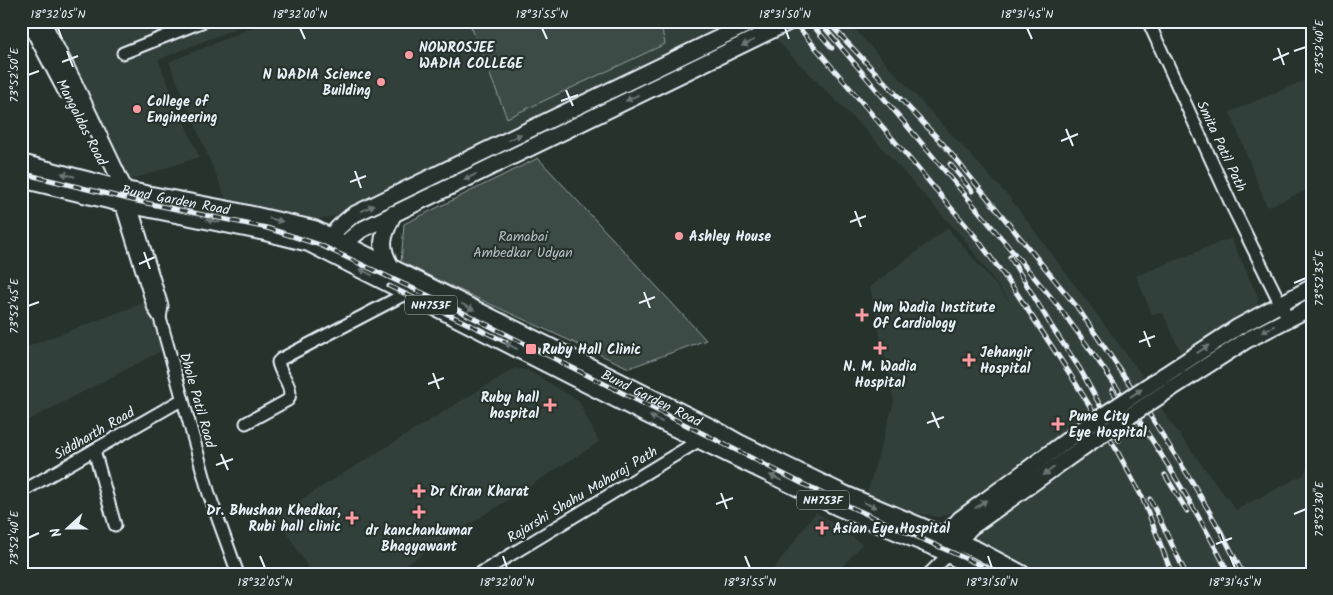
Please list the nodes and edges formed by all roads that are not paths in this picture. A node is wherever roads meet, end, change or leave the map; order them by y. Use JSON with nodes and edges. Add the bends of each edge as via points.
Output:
{"nodes":[{"id":1,"x":29,"y":21,"type":"edge"},
{"id":2,"x":42,"y":21,"type":"edge"},
{"id":3,"x":204,"y":21,"type":"edge"},
{"id":4,"x":754,"y":21,"type":"edge"},
{"id":5,"x":792,"y":21,"type":"edge"},
{"id":6,"x":1148,"y":21,"type":"edge"},
{"id":7,"x":123,"y":53,"type":"dead end"},
{"id":8,"x":21,"y":163,"type":"edge"},
{"id":9,"x":21,"y":179,"type":"edge"},
{"id":10,"x":123,"y":196,"type":"junction"},
{"id":11,"x":393,"y":214,"type":"junction"},
{"id":12,"x":327,"y":244,"type":"junction"},
{"id":13,"x":344,"y":253,"type":"junction"},
{"id":14,"x":392,"y":269,"type":"junction"},
{"id":15,"x":410,"y":286,"type":"junction"},
{"id":16,"x":1308,"y":289,"type":"edge"},
{"id":17,"x":1281,"y":304,"type":"junction"},
{"id":18,"x":1312,"y":306,"type":"edge"},
{"id":19,"x":160,"y":318,"type":"joint"},
{"id":20,"x":1288,"y":319,"type":"junction"},
{"id":21,"x":1167,"y":382,"type":"junction"},
{"id":22,"x":183,"y":400,"type":"junction"},
{"id":23,"x":246,"y":423,"type":"dead end"},
{"id":24,"x":700,"y":440,"type":"junction"},
{"id":25,"x":94,"y":450,"type":"junction"},
{"id":26,"x":21,"y":492,"type":"edge"},
{"id":27,"x":115,"y":525,"type":"dead end"},
{"id":28,"x":948,"y":545,"type":"junction"},
{"id":29,"x":238,"y":574,"type":"edge"},
{"id":30,"x":479,"y":574,"type":"edge"},
{"id":31,"x":929,"y":574,"type":"edge"},
{"id":32,"x":985,"y":574,"type":"edge"},
{"id":33,"x":1022,"y":574,"type":"edge"}],
"edges":[{"from":1,"to":10,"type":"main road","name":"Mangaldas Road"},
{"from":2,"to":10,"type":"main road","name":"Mangaldas Road"},
{"from":3,"to":7,"type":"street"},
{"from":12,"to":4,"type":"main road","one_way":true,"via":[[339,226],[353,216]]},
{"from":5,"to":11,"type":"main road","one_way":true},
{"from":6,"to":17,"type":"street","name":"Smita Patil Path"},
{"from":10,"to":8,"type":"highway","name":"Bund Garden Road","number":"NH753F","one_way":true},
{"from":9,"to":10,"type":"highway","name":"Bund Garden Road","number":"NH753F"},
{"from":10,"to":12,"type":"highway","name":"Bund Garden Road","number":"NH753F","via":[[309,243]]},
{"from":10,"to":19,"type":"street","name":"Mangaldas Road","via":[[162,306]]},
{"from":11,"to":13,"type":"main road","via":[[361,230],[350,239]]},
{"from":11,"to":14,"type":"highway","via":[[382,245]]},
{"from":12,"to":13,"type":"highway","name":"Bund Garden Road","number":"NH753F"},
{"from":13,"to":14,"type":"highway","name":"Bund Garden Road","number":"NH753F"},
{"from":15,"to":13,"type":"highway","name":"Bund Garden Road","number":"NH753F","one_way":true},
{"from":14,"to":15,"type":"highway","name":"Bund Garden Road","number":"NH753F"},
{"from":15,"to":23,"type":"street","via":[[281,359],[278,367],[290,391],[288,400]]},
{"from":24,"to":15,"type":"highway","name":"Bund Garden Road","number":"NH753F","one_way":true},
{"from":15,"to":28,"type":"highway","name":"Bund Garden Road","number":"NH753F","one_way":true,"via":[[708,426]]},
{"from":16,"to":17,"type":"main road"},
{"from":16,"to":18,"type":"main road"},
{"from":17,"to":20,"type":"street","name":"Smita Patil Path"},
{"from":21,"to":17,"type":"main road","one_way":true,"via":[[1238,327]]},
{"from":18,"to":20,"type":"main road"},
{"from":19,"to":22,"type":"street","name":"Dhole Patil Road"},
{"from":20,"to":21,"type":"main road","one_way":true},
{"from":21,"to":28,"type":"main road","bridge":true,"via":[[1085,437]]},
{"from":22,"to":25,"type":"street","name":"Siddharth Road"},
{"from":22,"to":29,"type":"street","name":"Dhole Patil Road","via":[[209,494]]},
{"from":28,"to":24,"type":"highway","name":"Bund Garden Road","number":"NH753F","one_way":true,"via":[[838,507]]},
{"from":24,"to":30,"type":"street","name":"Rajarshi Shahu Maharaj Path"},
{"from":25,"to":26,"type":"street","name":"Siddharth Road"},
{"from":25,"to":27,"type":"street"},
{"from":28,"to":31,"type":"street"},
{"from":28,"to":32,"type":"highway","number":"NH753F"},
{"from":28,"to":33,"type":"highway","number":"NH753F","via":[[977,550]]}]}
